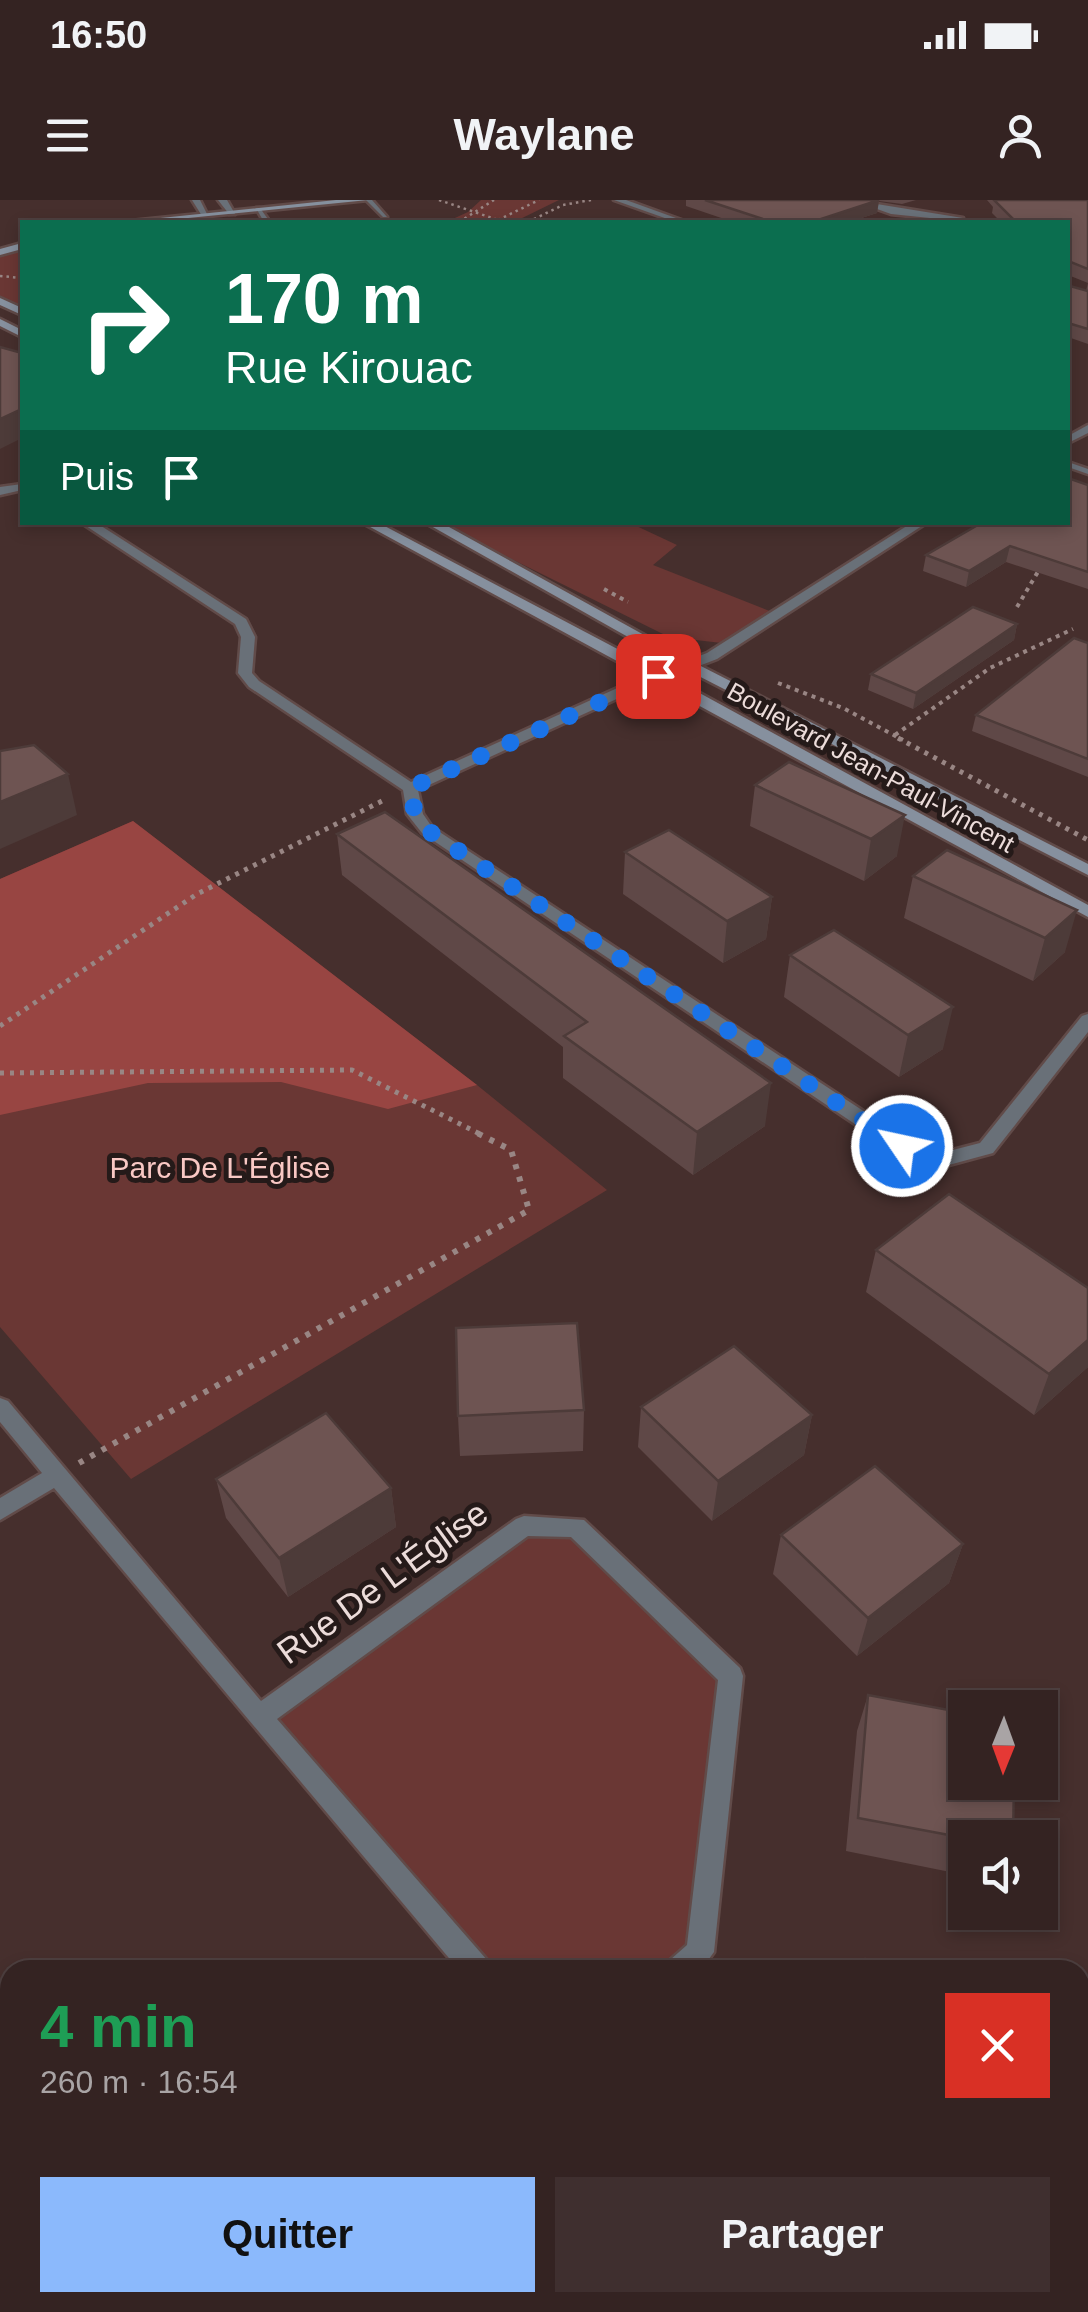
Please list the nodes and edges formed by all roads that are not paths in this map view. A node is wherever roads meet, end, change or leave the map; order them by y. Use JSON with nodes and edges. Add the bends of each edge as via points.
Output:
{"nodes":[{"id":1,"x":196,"y":200,"type":"edge"},
{"id":2,"x":222,"y":200,"type":"edge"},
{"id":3,"x":366,"y":200,"type":"edge"},
{"id":4,"x":618,"y":200,"type":"edge"},
{"id":5,"x":856,"y":200,"type":"edge"},
{"id":6,"x":965,"y":200,"type":"edge"},
{"id":7,"x":258,"y":209,"type":"junction"},
{"id":8,"x":232,"y":212,"type":"junction"},
{"id":9,"x":217,"y":213,"type":"junction"},
{"id":10,"x":205,"y":214,"type":"junction"},
{"id":11,"x":385,"y":216,"type":"dead end"},
{"id":12,"x":145,"y":220,"type":"edge"},
{"id":13,"x":223,"y":220,"type":"edge"},
{"id":14,"x":266,"y":220,"type":"edge"},
{"id":15,"x":677,"y":220,"type":"edge"},
{"id":16,"x":961,"y":220,"type":"edge"},
{"id":17,"x":91,"y":525,"type":"edge"},
{"id":18,"x":373,"y":525,"type":"edge"},
{"id":19,"x":435,"y":525,"type":"edge"},
{"id":20,"x":917,"y":525,"type":"edge"},
{"id":21,"x":688,"y":665,"type":"junction"},
{"id":22,"x":658,"y":676,"type":"junction"},
{"id":23,"x":410,"y":788,"type":"junction"},
{"id":24,"x":1088,"y":870,"type":"edge"},
{"id":25,"x":1088,"y":912,"type":"edge"},
{"id":26,"x":1088,"y":1020,"type":"edge"},
{"id":27,"x":0,"y":1407,"type":"edge"},
{"id":28,"x":56,"y":1476,"type":"junction"},
{"id":29,"x":0,"y":1510,"type":"edge"},
{"id":30,"x":258,"y":1717,"type":"junction"},
{"id":31,"x":468,"y":1960,"type":"edge"},
{"id":32,"x":691,"y":1960,"type":"edge"}],
"edges":[{"from":1,"to":10,"type":"street"},
{"from":2,"to":8,"type":"street"},
{"from":3,"to":7,"type":"street"},
{"from":3,"to":11,"type":"lane"},
{"from":4,"to":15,"type":"street"},
{"from":5,"to":16,"type":"street"},
{"from":6,"to":16,"type":"street"},
{"from":7,"to":8,"type":"street"},
{"from":7,"to":14,"type":"lane"},
{"from":8,"to":9,"type":"street"},
{"from":9,"to":10,"type":"street"},
{"from":9,"to":13,"type":"lane"},
{"from":10,"to":12,"type":"street"},
{"from":17,"to":23,"type":"street","via":[[241,622],[248,636],[245,673],[254,684]]},
{"from":18,"to":22,"type":"street","name":"Boulevard Jean-Paul-Vincent"},
{"from":19,"to":21,"type":"street","name":"Boulevard Jean-Paul-Vincent"},
{"from":20,"to":21,"type":"street"},
{"from":21,"to":22,"type":"street"},
{"from":21,"to":24,"type":"street","name":"Boulevard Jean-Paul-Vincent"},
{"from":22,"to":23,"type":"street"},
{"from":22,"to":25,"type":"street","name":"Boulevard Jean-Paul-Vincent"},
{"from":23,"to":26,"type":"street","via":[[415,814],[427,830],[902,1146],[946,1159],[986,1148]]},
{"from":27,"to":28,"type":"street"},
{"from":28,"to":29,"type":"street"},
{"from":28,"to":30,"type":"street"},
{"from":30,"to":31,"type":"street"},
{"from":30,"to":32,"type":"street","name":"Rue De L'Église","via":[[524,1526],[576,1526],[731,1676],[700,1952]]}]}
